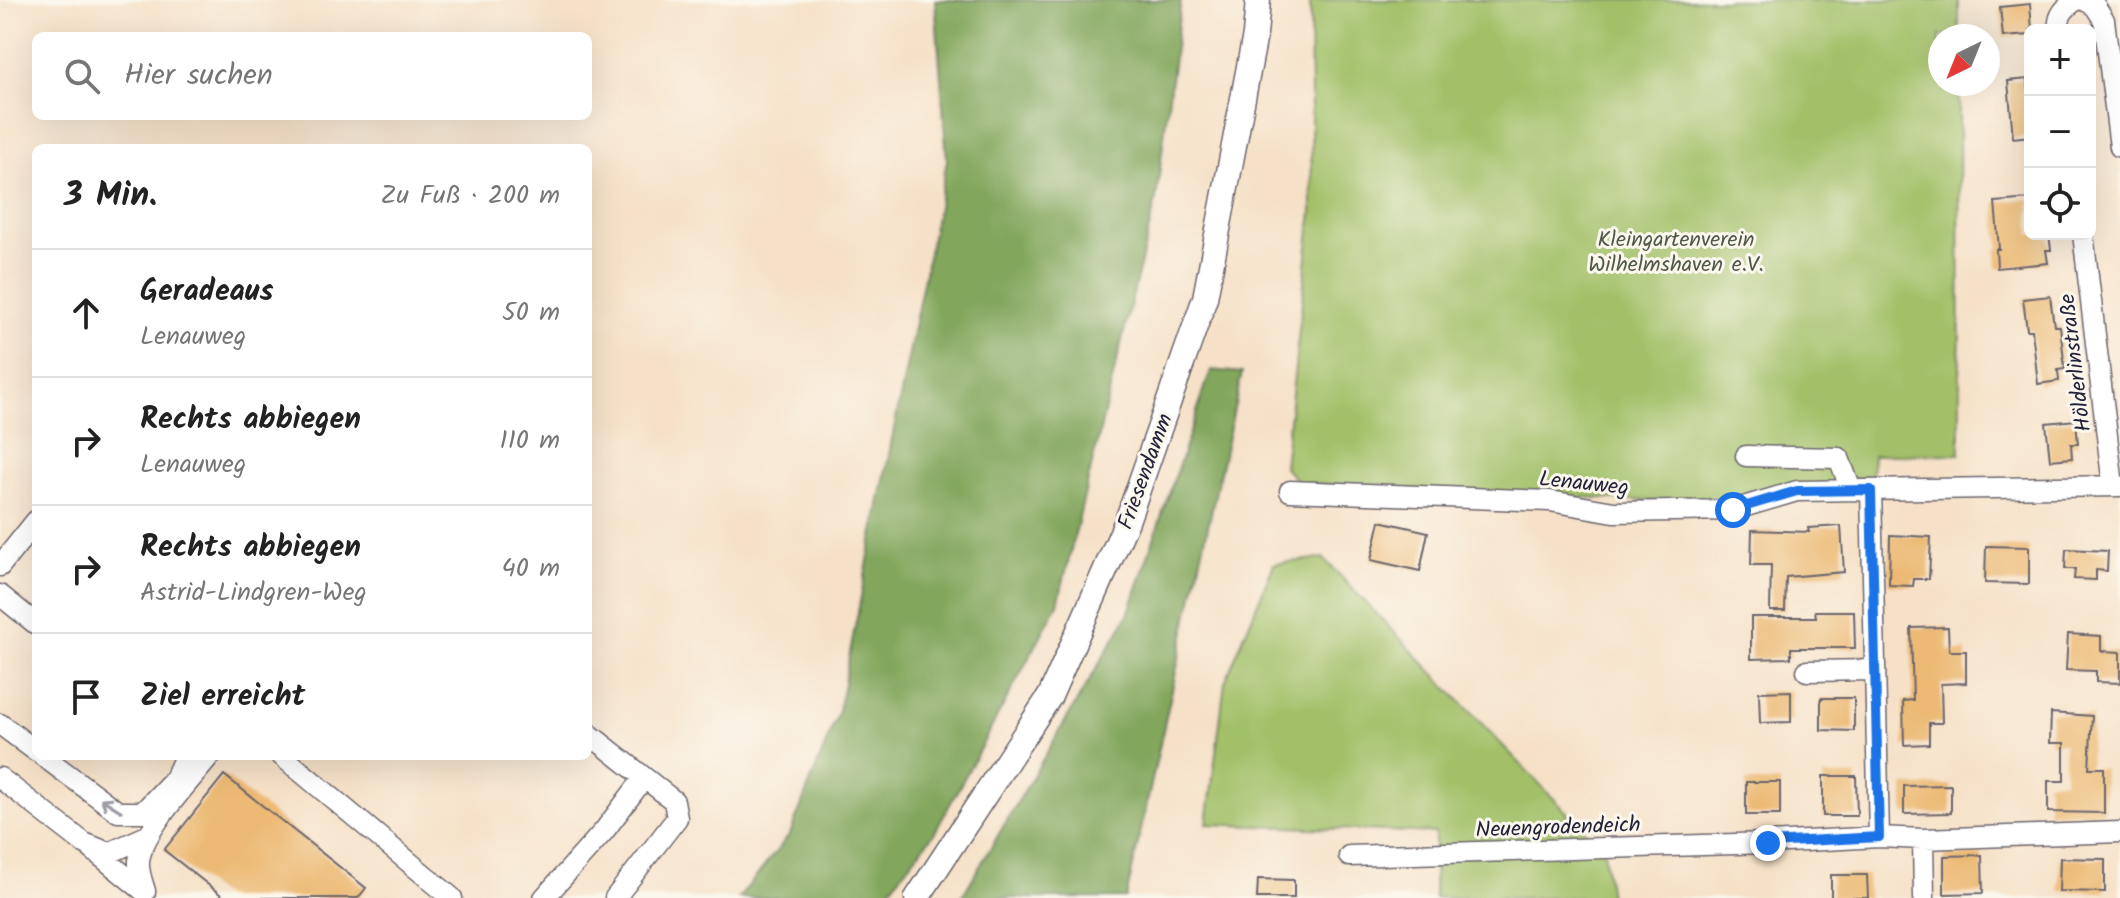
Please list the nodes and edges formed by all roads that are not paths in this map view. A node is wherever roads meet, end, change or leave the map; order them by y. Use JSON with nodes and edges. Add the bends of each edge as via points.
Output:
{"nodes":[{"id":1,"x":1258,"y":0,"type":"edge"},
{"id":2,"x":2076,"y":0,"type":"edge"},
{"id":3,"x":2084,"y":0,"type":"edge"},
{"id":4,"x":2058,"y":24,"type":"edge"},
{"id":5,"x":2120,"y":147,"type":"edge"},
{"id":6,"x":2084,"y":240,"type":"edge"},
{"id":7,"x":1746,"y":456,"type":"dead end"},
{"id":8,"x":2116,"y":486,"type":"edge"},
{"id":9,"x":1861,"y":490,"type":"junction"},
{"id":10,"x":1290,"y":491,"type":"dead end"},
{"id":11,"x":32,"y":526,"type":"edge"},
{"id":12,"x":0,"y":566,"type":"edge"},
{"id":13,"x":0,"y":595,"type":"edge"},
{"id":14,"x":32,"y":621,"type":"edge"},
{"id":15,"x":1875,"y":670,"type":"junction"},
{"id":16,"x":1807,"y":671,"type":"dead end"},
{"id":17,"x":0,"y":724,"type":"edge"},
{"id":18,"x":592,"y":736,"type":"edge"},
{"id":19,"x":32,"y":748,"type":"edge"},
{"id":20,"x":48,"y":760,"type":"edge"},
{"id":21,"x":183,"y":760,"type":"edge"},
{"id":22,"x":207,"y":760,"type":"edge"},
{"id":23,"x":287,"y":760,"type":"edge"},
{"id":24,"x":0,"y":778,"type":"edge"},
{"id":25,"x":644,"y":778,"type":"junction"},
{"id":26,"x":2120,"y":832,"type":"edge"},
{"id":27,"x":147,"y":836,"type":"junction"},
{"id":28,"x":1879,"y":837,"type":"junction"},
{"id":29,"x":1923,"y":839,"type":"junction"},
{"id":30,"x":84,"y":843,"type":"junction"},
{"id":31,"x":1349,"y":856,"type":"dead end"},
{"id":32,"x":148,"y":895,"type":"edge"},
{"id":33,"x":452,"y":898,"type":"edge"},
{"id":34,"x":544,"y":898,"type":"edge"},
{"id":35,"x":615,"y":898,"type":"edge"},
{"id":36,"x":917,"y":898,"type":"edge"},
{"id":37,"x":1924,"y":898,"type":"edge"}],
"edges":[{"from":1,"to":36,"type":"main road","name":"Friesendamm","via":[[1205,298],[1127,521],[1050,696]]},
{"from":2,"to":4,"type":"street","via":[[2064,8]]},
{"from":3,"to":5,"type":"street","via":[[2104,20]]},
{"from":6,"to":8,"type":"street","name":"Hölderlinstraße"},
{"from":7,"to":9,"type":"street","via":[[1839,458]]},
{"from":8,"to":9,"type":"street","name":"Lenauweg"},
{"from":9,"to":10,"type":"street","name":"Lenauweg","via":[[1797,491],[1733,510],[1614,512],[1550,501]]},
{"from":9,"to":15,"type":"street"},
{"from":11,"to":12,"type":"street"},
{"from":13,"to":14,"type":"street"},
{"from":15,"to":16,"type":"street"},
{"from":15,"to":28,"type":"street"},
{"from":17,"to":19,"type":"street"},
{"from":18,"to":25,"type":"street"},
{"from":21,"to":20,"type":"street","one_way":true,"via":[[175,778],[143,812],[118,812]]},
{"from":22,"to":27,"type":"street"},
{"from":23,"to":33,"type":"street"},
{"from":24,"to":30,"type":"street"},
{"from":25,"to":34,"type":"street"},
{"from":25,"to":35,"type":"street","via":[[674,801],[677,818]]},
{"from":26,"to":29,"type":"street","name":"Neuengrodendeich"},
{"from":27,"to":30,"type":"street","via":[[109,853]]},
{"from":27,"to":32,"type":"street","via":[[138,869]]},
{"from":28,"to":29,"type":"street","name":"Neuengrodendeich"},
{"from":28,"to":31,"type":"street","name":"Neuengrodendeich"},
{"from":29,"to":37,"type":"street"},
{"from":30,"to":32,"type":"street"}]}
